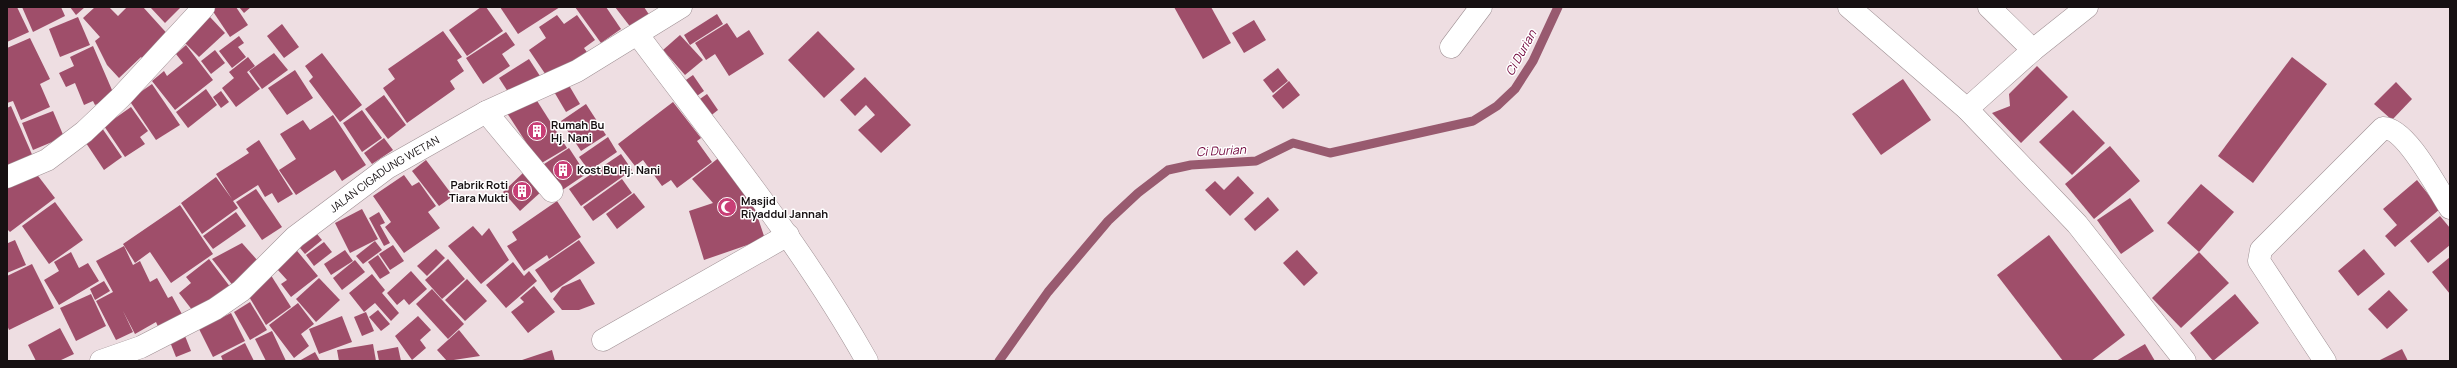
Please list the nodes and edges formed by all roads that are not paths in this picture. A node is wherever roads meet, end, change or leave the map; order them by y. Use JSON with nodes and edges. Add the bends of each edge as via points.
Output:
{"nodes":[{"id":1,"x":204,"y":7,"type":"edge"},
{"id":2,"x":682,"y":7,"type":"edge"},
{"id":3,"x":1481,"y":7,"type":"edge"},
{"id":4,"x":1849,"y":7,"type":"edge"},
{"id":5,"x":1989,"y":7,"type":"edge"},
{"id":6,"x":2087,"y":7,"type":"edge"},
{"id":7,"x":638,"y":35,"type":"junction"},
{"id":8,"x":1451,"y":47,"type":"dead end"},
{"id":9,"x":2033,"y":50,"type":"junction"},
{"id":10,"x":1967,"y":108,"type":"junction"},
{"id":11,"x":486,"y":112,"type":"junction"},
{"id":12,"x":7,"y":177,"type":"edge"},
{"id":13,"x":552,"y":191,"type":"dead end"},
{"id":14,"x":2450,"y":208,"type":"edge"},
{"id":15,"x":788,"y":235,"type":"junction"},
{"id":16,"x":603,"y":340,"type":"dead end"},
{"id":17,"x":101,"y":361,"type":"edge"},
{"id":18,"x":867,"y":361,"type":"edge"},
{"id":19,"x":2185,"y":361,"type":"edge"},
{"id":20,"x":2325,"y":361,"type":"edge"}],
"edges":[{"from":1,"to":12,"type":"street","via":[[120,98],[84,132],[48,160]]},
{"from":2,"to":7,"type":"street","name":"JALAN CIGADUNG WETAN"},
{"from":3,"to":8,"type":"street"},
{"from":4,"to":10,"type":"street"},
{"from":5,"to":9,"type":"street"},
{"from":6,"to":9,"type":"street"},
{"from":7,"to":11,"type":"street","name":"JALAN CIGADUNG WETAN","via":[[577,72]]},
{"from":7,"to":15,"type":"street"},
{"from":9,"to":10,"type":"street"},
{"from":10,"to":19,"type":"street","via":[[2077,224]]},
{"from":11,"to":13,"type":"street"},
{"from":11,"to":17,"type":"street","name":"JALAN CIGADUNG WETAN","via":[[387,168],[295,237],[241,291],[215,309],[141,347]]},
{"from":14,"to":20,"type":"street","via":[[2405,139],[2393,130],[2383,128],[2261,250],[2259,261]]},
{"from":15,"to":16,"type":"street"},
{"from":15,"to":18,"type":"street","via":[[850,330]]}]}
